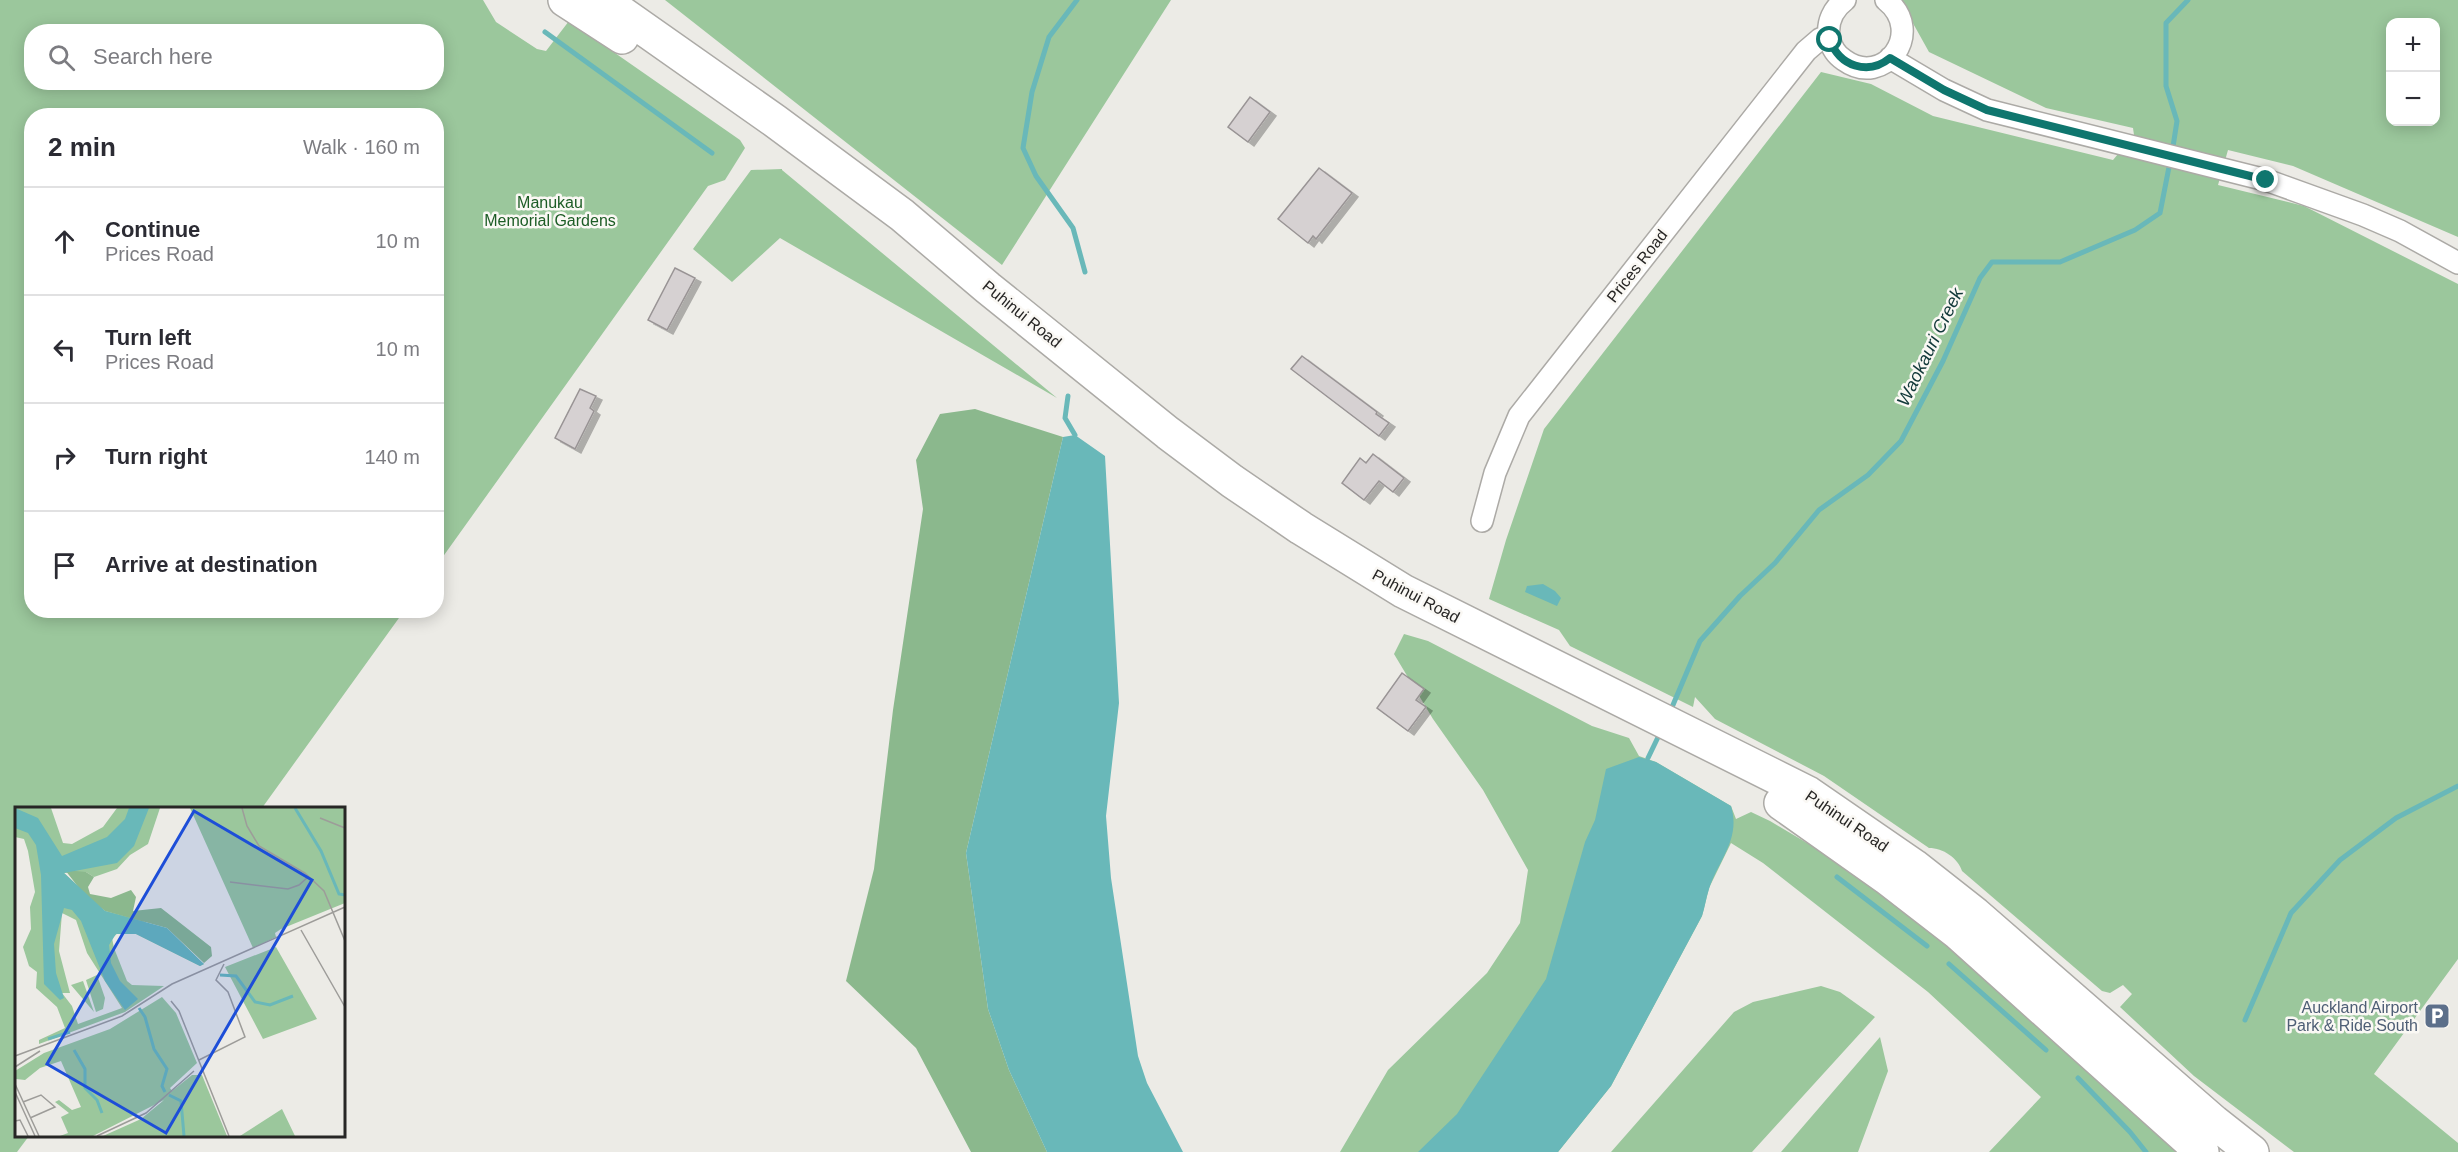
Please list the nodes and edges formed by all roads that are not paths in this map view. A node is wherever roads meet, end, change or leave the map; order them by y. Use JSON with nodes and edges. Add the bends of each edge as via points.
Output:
{"nodes":[{"id":1,"x":565,"y":0,"type":"edge"},
{"id":2,"x":603,"y":0,"type":"edge"},
{"id":3,"x":1845,"y":0,"type":"edge"},
{"id":4,"x":1886,"y":0,"type":"edge"},
{"id":5,"x":1829,"y":35,"type":"junction"},
{"id":6,"x":1890,"y":58,"type":"junction"},
{"id":7,"x":2458,"y":263,"type":"edge"},
{"id":8,"x":1482,"y":520,"type":"dead end"},
{"id":9,"x":1646,"y":722,"type":"junction"},
{"id":10,"x":1677,"y":737,"type":"junction"},
{"id":11,"x":2202,"y":1152,"type":"edge"},
{"id":12,"x":2252,"y":1152,"type":"edge"}],
"edges":[{"from":1,"to":9,"type":"highway","name":"Puhinui Road","via":[[767,137],[862,208],[1100,404],[1347,584],[1428,629]]},
{"from":2,"to":9,"type":"highway","name":"Puhinui Road","via":[[902,215],[1232,481],[1403,591]]},
{"from":3,"to":5,"type":"street","via":[[1833,14]]},
{"from":4,"to":6,"type":"street","via":[[1896,11],[1902,30],[1899,45]]},
{"from":5,"to":6,"type":"street","via":[[1838,56],[1853,65],[1870,67]]},
{"from":5,"to":8,"type":"street","name":"Prices Road","via":[[1806,51],[1519,416],[1495,474]]},
{"from":6,"to":7,"type":"street","via":[[1987,110],[2266,180],[2363,215]]},
{"from":9,"to":10,"type":"highway","name":"Puhinui Road"},
{"from":10,"to":11,"type":"highway","name":"Puhinui Road","via":[[1792,809],[1958,933]]},
{"from":10,"to":12,"type":"highway","name":"Puhinui Road","via":[[1808,793],[1914,866]]}]}
